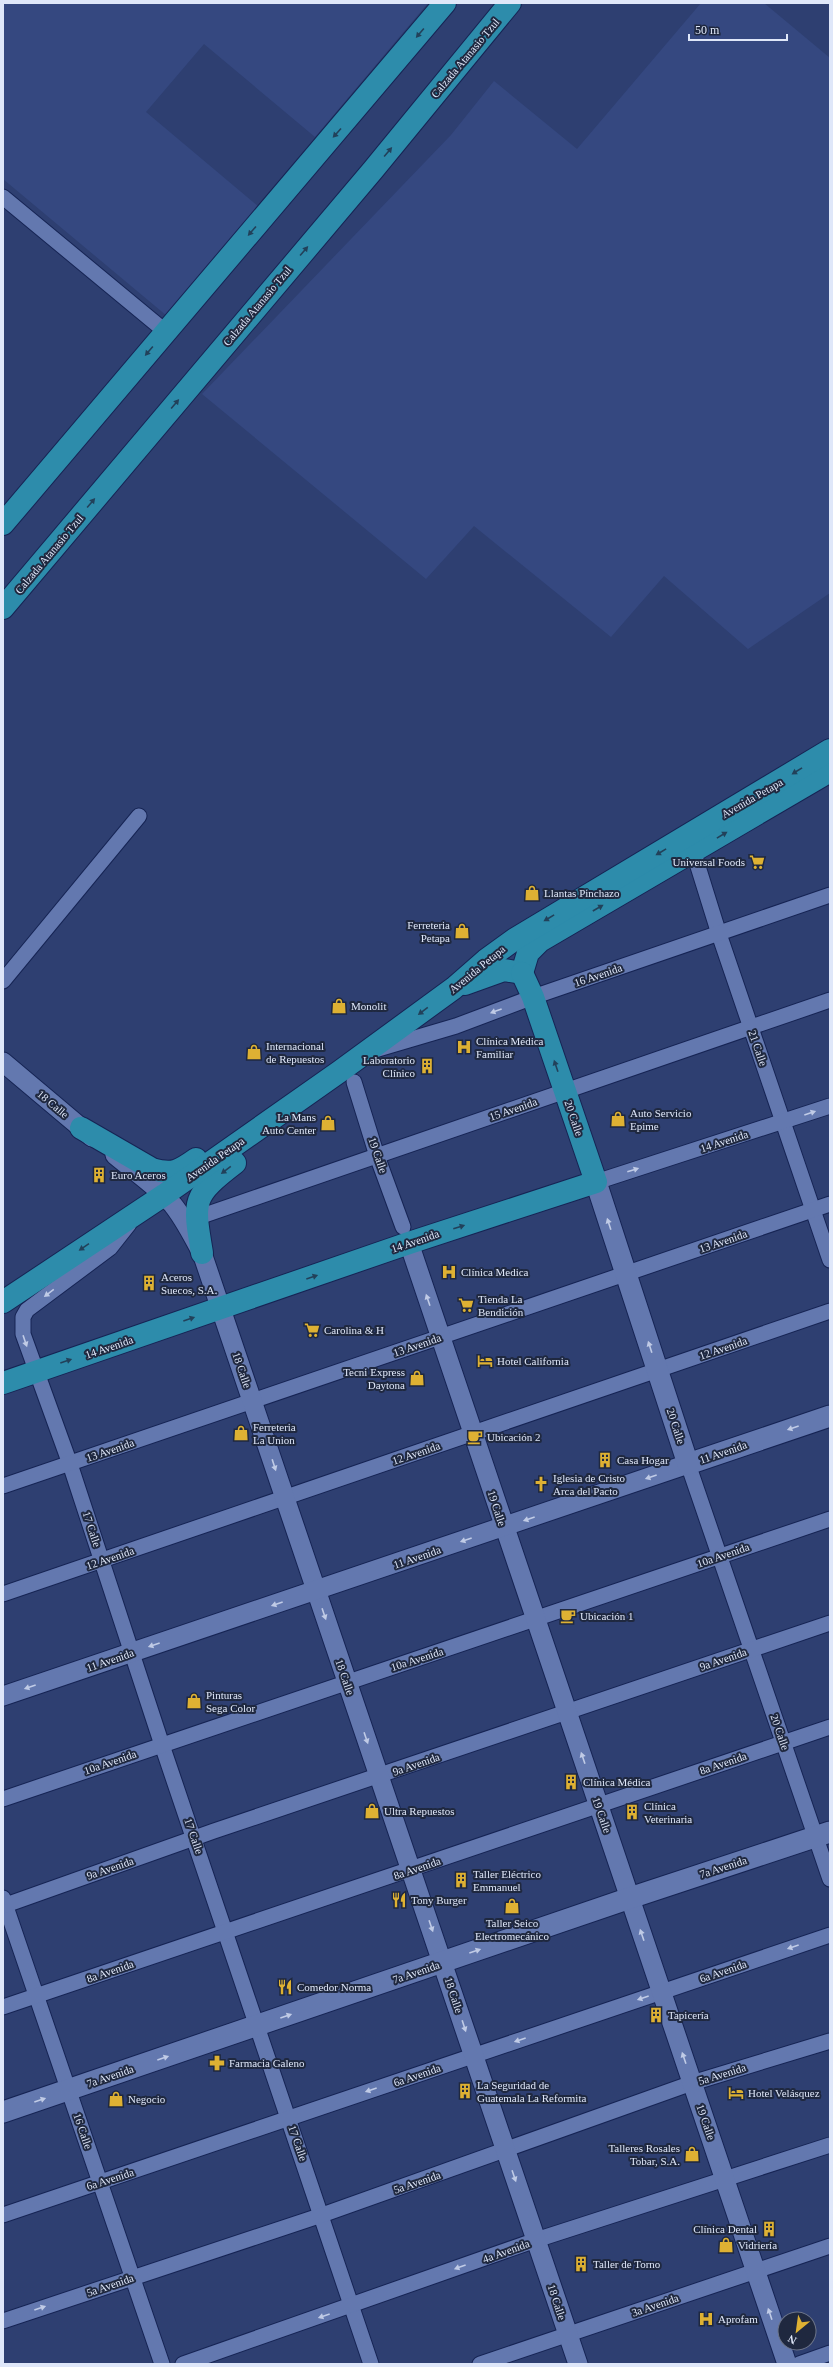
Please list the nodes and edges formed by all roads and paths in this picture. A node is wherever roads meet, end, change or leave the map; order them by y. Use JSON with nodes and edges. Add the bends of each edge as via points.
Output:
{"nodes":[{"id":1,"x":445,"y":3,"type":"edge"},
{"id":2,"x":510,"y":3,"type":"edge"},
{"id":3,"x":3,"y":197,"type":"edge"},
{"id":4,"x":166,"y":332,"type":"junction"},
{"id":5,"x":3,"y":524,"type":"edge"},
{"id":6,"x":3,"y":608,"type":"edge"},
{"id":7,"x":830,"y":750,"type":"edge"},
{"id":8,"x":830,"y":771,"type":"edge"},
{"id":9,"x":139,"y":816,"type":"dead end"},
{"id":10,"x":691,"y":844,"type":"junction"},
{"id":11,"x":830,"y":895,"type":"edge"},
{"id":12,"x":719,"y":934,"type":"junction"},
{"id":13,"x":522,"y":973,"type":"junction"},
{"id":14,"x":3,"y":981,"type":"edge"},
{"id":15,"x":454,"y":988,"type":"junction"},
{"id":16,"x":533,"y":997,"type":"junction"},
{"id":17,"x":830,"y":1000,"type":"edge"},
{"id":18,"x":751,"y":1028,"type":"junction"},
{"id":19,"x":365,"y":1053,"type":"junction"},
{"id":20,"x":3,"y":1062,"type":"edge"},
{"id":21,"x":347,"y":1077,"type":"junction"},
{"id":22,"x":564,"y":1092,"type":"junction"},
{"id":23,"x":830,"y":1106,"type":"edge"},
{"id":24,"x":783,"y":1122,"type":"junction"},
{"id":25,"x":81,"y":1128,"type":"junction"},
{"id":26,"x":377,"y":1156,"type":"junction"},
{"id":27,"x":596,"y":1182,"type":"junction"},
{"id":28,"x":164,"y":1195,"type":"junction"},
{"id":29,"x":830,"y":1204,"type":"edge"},
{"id":30,"x":813,"y":1210,"type":"junction"},
{"id":31,"x":139,"y":1211,"type":"junction"},
{"id":32,"x":196,"y":1218,"type":"junction"},
{"id":33,"x":406,"y":1235,"type":"junction"},
{"id":34,"x":202,"y":1253,"type":"junction"},
{"id":35,"x":830,"y":1260,"type":"edge"},
{"id":36,"x":626,"y":1274,"type":"junction"},
{"id":37,"x":3,"y":1302,"type":"edge"},
{"id":38,"x":221,"y":1308,"type":"junction"},
{"id":39,"x":27,"y":1310,"type":"joint"},
{"id":40,"x":830,"y":1311,"type":"edge"},
{"id":41,"x":440,"y":1337,"type":"junction"},
{"id":42,"x":658,"y":1370,"type":"junction"},
{"id":43,"x":35,"y":1372,"type":"junction"},
{"id":44,"x":3,"y":1383,"type":"edge"},
{"id":45,"x":253,"y":1401,"type":"junction"},
{"id":46,"x":830,"y":1416,"type":"edge"},
{"id":47,"x":473,"y":1433,"type":"junction"},
{"id":48,"x":70,"y":1464,"type":"junction"},
{"id":49,"x":688,"y":1464,"type":"junction"},
{"id":50,"x":3,"y":1486,"type":"edge"},
{"id":51,"x":285,"y":1498,"type":"junction"},
{"id":52,"x":830,"y":1519,"type":"edge"},
{"id":53,"x":503,"y":1528,"type":"junction"},
{"id":54,"x":720,"y":1557,"type":"junction"},
{"id":55,"x":102,"y":1560,"type":"junction"},
{"id":56,"x":316,"y":1591,"type":"junction"},
{"id":57,"x":3,"y":1594,"type":"edge"},
{"id":58,"x":536,"y":1620,"type":"junction"},
{"id":59,"x":830,"y":1623,"type":"edge"},
{"id":60,"x":752,"y":1649,"type":"junction"},
{"id":61,"x":133,"y":1652,"type":"junction"},
{"id":62,"x":347,"y":1683,"type":"junction"},
{"id":63,"x":3,"y":1696,"type":"edge"},
{"id":64,"x":567,"y":1712,"type":"junction"},
{"id":65,"x":830,"y":1727,"type":"edge"},
{"id":66,"x":784,"y":1743,"type":"junction"},
{"id":67,"x":162,"y":1745,"type":"junction"},
{"id":68,"x":379,"y":1777,"type":"junction"},
{"id":69,"x":3,"y":1799,"type":"edge"},
{"id":70,"x":599,"y":1805,"type":"junction"},
{"id":71,"x":823,"y":1834,"type":"edge"},
{"id":72,"x":196,"y":1839,"type":"junction"},
{"id":73,"x":412,"y":1870,"type":"junction"},
{"id":74,"x":830,"y":1879,"type":"edge"},
{"id":75,"x":630,"y":1898,"type":"junction"},
{"id":76,"x":4,"y":1903,"type":"edge"},
{"id":77,"x":226,"y":1932,"type":"junction"},
{"id":78,"x":830,"y":1935,"type":"edge"},
{"id":79,"x":443,"y":1962,"type":"junction"},
{"id":80,"x":662,"y":1992,"type":"junction"},
{"id":81,"x":36,"y":1996,"type":"junction"},
{"id":82,"x":3,"y":2007,"type":"edge"},
{"id":83,"x":258,"y":2025,"type":"junction"},
{"id":84,"x":830,"y":2041,"type":"edge"},
{"id":85,"x":473,"y":2056,"type":"junction"},
{"id":86,"x":692,"y":2083,"type":"junction"},
{"id":87,"x":68,"y":2090,"type":"junction"},
{"id":88,"x":3,"y":2112,"type":"edge"},
{"id":89,"x":289,"y":2118,"type":"junction"},
{"id":90,"x":830,"y":2145,"type":"edge"},
{"id":91,"x":506,"y":2151,"type":"junction"},
{"id":92,"x":725,"y":2180,"type":"junction"},
{"id":93,"x":100,"y":2182,"type":"junction"},
{"id":94,"x":3,"y":2215,"type":"edge"},
{"id":95,"x":322,"y":2215,"type":"junction"},
{"id":96,"x":536,"y":2240,"type":"junction"},
{"id":97,"x":830,"y":2246,"type":"edge"},
{"id":98,"x":756,"y":2271,"type":"junction"},
{"id":99,"x":133,"y":2277,"type":"junction"},
{"id":100,"x":352,"y":2306,"type":"junction"},
{"id":101,"x":3,"y":2321,"type":"edge"},
{"id":102,"x":568,"y":2334,"type":"junction"},
{"id":103,"x":830,"y":2353,"type":"edge"},
{"id":104,"x":162,"y":2364,"type":"edge"},
{"id":105,"x":183,"y":2364,"type":"edge"},
{"id":106,"x":371,"y":2364,"type":"edge"},
{"id":107,"x":480,"y":2364,"type":"edge"},
{"id":108,"x":578,"y":2364,"type":"edge"},
{"id":109,"x":787,"y":2364,"type":"edge"},
{"id":110,"x":799,"y":2364,"type":"edge"}],
"edges":[{"from":1,"to":4,"type":"main road","one_way":true},
{"from":6,"to":2,"type":"main road","name":"Calzada Atanasio Tzul","one_way":true,"via":[[373,170]]},
{"from":3,"to":4,"type":"street"},
{"from":4,"to":5,"type":"main road","one_way":true},
{"from":7,"to":10,"type":"main road","name":"Avenida Petapa","one_way":true},
{"from":10,"to":8,"type":"main road","name":"Avenida Petapa","one_way":true},
{"from":9,"to":14,"type":"street"},
{"from":10,"to":12,"type":"street","name":"21 Calle"},
{"from":13,"to":10,"type":"main road","name":"Avenida Petapa","one_way":true,"via":[[528,954],[540,941]]},
{"from":10,"to":15,"type":"main road","name":"Avenida Petapa","one_way":true,"via":[[516,938]]},
{"from":11,"to":12,"type":"street","name":"16 Avenida"},
{"from":12,"to":16,"type":"street","name":"16 Avenida"},
{"from":12,"to":18,"type":"street","name":"21 Calle"},
{"from":13,"to":15,"type":"main road","via":[[504,970]]},
{"from":13,"to":16,"type":"main road","name":"20 Calle"},
{"from":15,"to":19,"type":"main road","name":"Avenida Petapa","one_way":true},
{"from":16,"to":19,"type":"street","name":"16 Avenida","one_way":true,"via":[[456,1026]]},
{"from":22,"to":16,"type":"main road","name":"20 Calle","one_way":true},
{"from":17,"to":18,"type":"street","name":"15 Avenida"},
{"from":18,"to":22,"type":"street","name":"15 Avenida"},
{"from":18,"to":24,"type":"street","name":"21 Calle"},
{"from":19,"to":21,"type":"main road","name":"Avenida Petapa"},
{"from":20,"to":25,"type":"street","name":"18 Calle"},
{"from":21,"to":25,"type":"main road","via":[[318,1076],[303,1082],[175,1172],[165,1173],[152,1169]]},
{"from":21,"to":26,"type":"street","name":"19 Calle"},
{"from":21,"to":28,"type":"main road","name":"Avenida Petapa"},
{"from":21,"to":32,"type":"main road","one_way":true,"via":[[210,1182],[200,1194]]},
{"from":22,"to":26,"type":"street","name":"15 Avenida"},
{"from":22,"to":27,"type":"main road","name":"20 Calle"},
{"from":24,"to":23,"type":"street","name":"14 Avenida","one_way":true},
{"from":27,"to":24,"type":"street","name":"14 Avenida","one_way":true},
{"from":24,"to":30,"type":"street","name":"21 Calle"},
{"from":25,"to":28,"type":"street","name":"18 Calle"},
{"from":26,"to":32,"type":"street","name":"15 Avenida"},
{"from":26,"to":33,"type":"street","name":"19 Calle"},
{"from":33,"to":27,"type":"main road","name":"14 Avenida","one_way":true},
{"from":36,"to":27,"type":"main road","name":"20 Calle","one_way":true},
{"from":28,"to":31,"type":"main road","name":"Avenida Petapa"},
{"from":28,"to":34,"type":"street","name":"18 Calle","via":[[184,1221]]},
{"from":29,"to":30,"type":"street","name":"13 Avenida"},
{"from":30,"to":35,"type":"street","name":"21 Calle"},
{"from":30,"to":36,"type":"street","name":"13 Avenida"},
{"from":31,"to":37,"type":"main road","name":"Avenida Petapa","one_way":true},
{"from":31,"to":39,"type":"street","name":"Avenida Petapa","one_way":true,"via":[[110,1248]]},
{"from":32,"to":34,"type":"main road"},
{"from":38,"to":33,"type":"main road","name":"14 Avenida","one_way":true},
{"from":41,"to":33,"type":"street","name":"19 Calle","one_way":true},
{"from":34,"to":38,"type":"street","name":"18 Calle"},
{"from":36,"to":41,"type":"street","name":"13 Avenida"},
{"from":42,"to":36,"type":"main road","name":"20 Calle","one_way":true},
{"from":43,"to":38,"type":"main road","name":"14 Avenida","one_way":true},
{"from":38,"to":45,"type":"street","name":"18 Calle"},
{"from":39,"to":43,"type":"street","name":"17 Calle","one_way":true,"via":[[21,1325]]},
{"from":40,"to":42,"type":"street","name":"12 Avenida"},
{"from":41,"to":45,"type":"street","name":"13 Avenida"},
{"from":41,"to":47,"type":"street","name":"19 Calle"},
{"from":42,"to":47,"type":"street","name":"12 Avenida"},
{"from":42,"to":49,"type":"main road","name":"20 Calle"},
{"from":43,"to":44,"type":"main road","name":"14 Avenida"},
{"from":43,"to":48,"type":"street","name":"17 Calle"},
{"from":45,"to":48,"type":"street","name":"13 Avenida"},
{"from":45,"to":51,"type":"street","name":"18 Calle","one_way":true},
{"from":46,"to":49,"type":"main road","name":"11 Avenida","one_way":true},
{"from":47,"to":51,"type":"street","name":"12 Avenida"},
{"from":47,"to":53,"type":"street","name":"19 Calle"},
{"from":48,"to":50,"type":"street","name":"13 Avenida"},
{"from":48,"to":55,"type":"street","name":"17 Calle"},
{"from":49,"to":53,"type":"street","name":"11 Avenida","one_way":true},
{"from":49,"to":54,"type":"street","name":"20 Calle"},
{"from":51,"to":55,"type":"street","name":"12 Avenida"},
{"from":51,"to":56,"type":"street","name":"18 Calle"},
{"from":52,"to":54,"type":"street","name":"10a Avenida"},
{"from":53,"to":56,"type":"street","name":"11 Avenida","one_way":true},
{"from":53,"to":58,"type":"street","name":"19 Calle"},
{"from":54,"to":58,"type":"street","name":"10a Avenida"},
{"from":54,"to":60,"type":"street","name":"20 Calle"},
{"from":55,"to":57,"type":"street","name":"12 Avenida"},
{"from":55,"to":61,"type":"street","name":"17 Calle"},
{"from":56,"to":61,"type":"street","name":"11 Avenida","one_way":true},
{"from":56,"to":62,"type":"street","name":"18 Calle","one_way":true},
{"from":58,"to":62,"type":"street","name":"10a Avenida"},
{"from":58,"to":64,"type":"street","name":"19 Calle"},
{"from":59,"to":60,"type":"street","name":"9a Avenida"},
{"from":60,"to":64,"type":"street","name":"9a Avenida"},
{"from":60,"to":66,"type":"street","name":"20 Calle"},
{"from":61,"to":63,"type":"street","name":"11 Avenida","one_way":true},
{"from":61,"to":67,"type":"street","name":"17 Calle"},
{"from":62,"to":67,"type":"street","name":"10a Avenida"},
{"from":62,"to":68,"type":"street","name":"18 Calle","one_way":true},
{"from":64,"to":68,"type":"street","name":"9a Avenida"},
{"from":70,"to":64,"type":"street","name":"19 Calle","one_way":true},
{"from":65,"to":66,"type":"street","name":"8a Avenida"},
{"from":66,"to":70,"type":"street","name":"8a Avenida"},
{"from":66,"to":71,"type":"street","name":"20 Calle"},
{"from":67,"to":69,"type":"street","name":"10a Avenida"},
{"from":67,"to":72,"type":"street","name":"17 Calle"},
{"from":68,"to":72,"type":"street","name":"9a Avenida"},
{"from":68,"to":73,"type":"street","name":"18 Calle"},
{"from":70,"to":73,"type":"street","name":"8a Avenida"},
{"from":70,"to":75,"type":"street","name":"19 Calle"},
{"from":71,"to":74,"type":"street","name":"20 Calle"},
{"from":71,"to":75,"type":"main road","name":"7a Avenida"},
{"from":72,"to":76,"type":"street","name":"9a Avenida"},
{"from":72,"to":77,"type":"street","name":"17 Calle"},
{"from":73,"to":77,"type":"street","name":"8a Avenida"},
{"from":73,"to":79,"type":"street","name":"18 Calle","one_way":true},
{"from":79,"to":75,"type":"main road","name":"7a Avenida","one_way":true},
{"from":80,"to":75,"type":"street","name":"19 Calle","one_way":true},
{"from":76,"to":81,"type":"street","name":"16 Calle"},
{"from":77,"to":81,"type":"street","name":"8a Avenida"},
{"from":77,"to":83,"type":"street","name":"17 Calle"},
{"from":78,"to":80,"type":"street","name":"6a Avenida","one_way":true},
{"from":83,"to":79,"type":"main road","name":"7a Avenida","one_way":true},
{"from":79,"to":85,"type":"street","name":"18 Calle","one_way":true},
{"from":80,"to":85,"type":"street","name":"6a Avenida","one_way":true},
{"from":86,"to":80,"type":"street","name":"19 Calle","one_way":true},
{"from":81,"to":82,"type":"street","name":"8a Avenida"},
{"from":81,"to":87,"type":"street","name":"16 Calle"},
{"from":87,"to":83,"type":"main road","name":"7a Avenida","one_way":true},
{"from":83,"to":89,"type":"street","name":"17 Calle"},
{"from":84,"to":86,"type":"street","name":"5a Avenida"},
{"from":85,"to":89,"type":"street","name":"6a Avenida","one_way":true},
{"from":85,"to":91,"type":"street","name":"18 Calle"},
{"from":86,"to":91,"type":"street","name":"5a Avenida"},
{"from":86,"to":92,"type":"street","name":"19 Calle"},
{"from":88,"to":87,"type":"main road","name":"7a Avenida","one_way":true},
{"from":87,"to":93,"type":"street","name":"16 Calle"},
{"from":89,"to":93,"type":"street","name":"6a Avenida"},
{"from":89,"to":95,"type":"street","name":"17 Calle"},
{"from":90,"to":92,"type":"street","name":"4a Avenida"},
{"from":91,"to":95,"type":"street","name":"5a Avenida"},
{"from":91,"to":96,"type":"street","name":"18 Calle","one_way":true},
{"from":92,"to":96,"type":"street","name":"4a Avenida"},
{"from":92,"to":98,"type":"street","name":"19 Calle"},
{"from":93,"to":94,"type":"street","name":"6a Avenida"},
{"from":93,"to":99,"type":"street","name":"16 Calle"},
{"from":95,"to":99,"type":"street","name":"5a Avenida"},
{"from":95,"to":100,"type":"street","name":"17 Calle"},
{"from":96,"to":100,"type":"street","name":"4a Avenida","one_way":true},
{"from":96,"to":102,"type":"street","name":"18 Calle"},
{"from":97,"to":98,"type":"street","name":"3a Avenida"},
{"from":98,"to":102,"type":"street","name":"3a Avenida"},
{"from":109,"to":98,"type":"street","name":"19 Calle","one_way":true},
{"from":101,"to":99,"type":"street","name":"5a Avenida","one_way":true},
{"from":99,"to":104,"type":"street","name":"16 Calle"},
{"from":100,"to":105,"type":"street","name":"4a Avenida","one_way":true},
{"from":100,"to":106,"type":"street","name":"17 Calle"},
{"from":102,"to":107,"type":"street","name":"3a Avenida"},
{"from":102,"to":108,"type":"street","name":"18 Calle"},
{"from":103,"to":110,"type":"street"}]}
